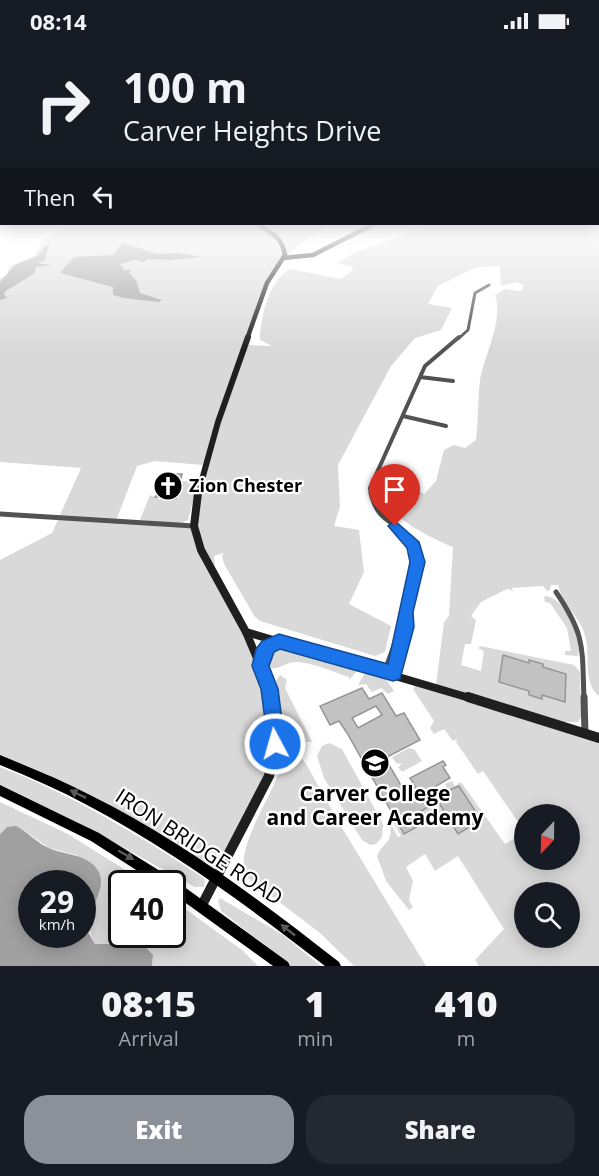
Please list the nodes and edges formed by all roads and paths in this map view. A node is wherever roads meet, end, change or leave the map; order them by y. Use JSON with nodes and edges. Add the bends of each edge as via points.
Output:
{"nodes":[{"id":1,"x":281,"y":262,"type":"edge"},
{"id":2,"x":489,"y":285,"type":"dead end"},
{"id":3,"x":420,"y":377,"type":"junction"},
{"id":4,"x":453,"y":381,"type":"dead end"},
{"id":5,"x":403,"y":416,"type":"junction"},
{"id":6,"x":446,"y":426,"type":"dead end"},
{"id":7,"x":0,"y":514,"type":"edge"},
{"id":8,"x":194,"y":526,"type":"junction"},
{"id":9,"x":556,"y":592,"type":"dead end"},
{"id":10,"x":246,"y":633,"type":"junction"},
{"id":11,"x":279,"y":641,"type":"junction"},
{"id":12,"x":260,"y":666,"type":"junction"},
{"id":13,"x":389,"y":672,"type":"junction"},
{"id":14,"x":585,"y":734,"type":"junction"},
{"id":15,"x":599,"y":738,"type":"edge"},
{"id":16,"x":0,"y":760,"type":"edge"},
{"id":17,"x":0,"y":790,"type":"edge"},
{"id":18,"x":148,"y":870,"type":"edge"},
{"id":19,"x":218,"y":878,"type":"junction"},
{"id":20,"x":186,"y":895,"type":"edge"},
{"id":21,"x":202,"y":906,"type":"junction"},
{"id":22,"x":284,"y":966,"type":"edge"},
{"id":23,"x":335,"y":966,"type":"edge"}],
"edges":[{"from":1,"to":8,"type":"street","via":[[267,283],[218,422],[200,480]]},
{"from":2,"to":3,"type":"street","via":[[475,293],[466,334],[430,360]]},
{"from":3,"to":4,"type":"street"},
{"from":3,"to":5,"type":"street"},
{"from":5,"to":6,"type":"street"},
{"from":5,"to":13,"type":"street","via":[[369,493],[375,510],[409,538],[417,554],[405,612],[406,627]]},
{"from":7,"to":8,"type":"street"},
{"from":8,"to":10,"type":"street","via":[[201,549]]},
{"from":9,"to":14,"type":"street","via":[[575,621],[582,641]]},
{"from":10,"to":11,"type":"street"},
{"from":10,"to":12,"type":"street"},
{"from":11,"to":12,"type":"street","via":[[262,654]]},
{"from":11,"to":13,"type":"street"},
{"from":12,"to":19,"type":"street","via":[[270,689],[275,744],[269,776]]},
{"from":13,"to":14,"type":"street"},
{"from":14,"to":15,"type":"street"},
{"from":19,"to":16,"type":"main road","name":"IRON BRIDGE ROAD","one_way":true,"via":[[96,804]]},
{"from":17,"to":18,"type":"main road","one_way":true,"via":[[95,837]]},
{"from":19,"to":21,"type":"street"},
{"from":23,"to":19,"type":"main road","name":"IRON BRIDGE ROAD","one_way":true},
{"from":20,"to":21,"type":"main road"},
{"from":21,"to":22,"type":"main road"}]}
